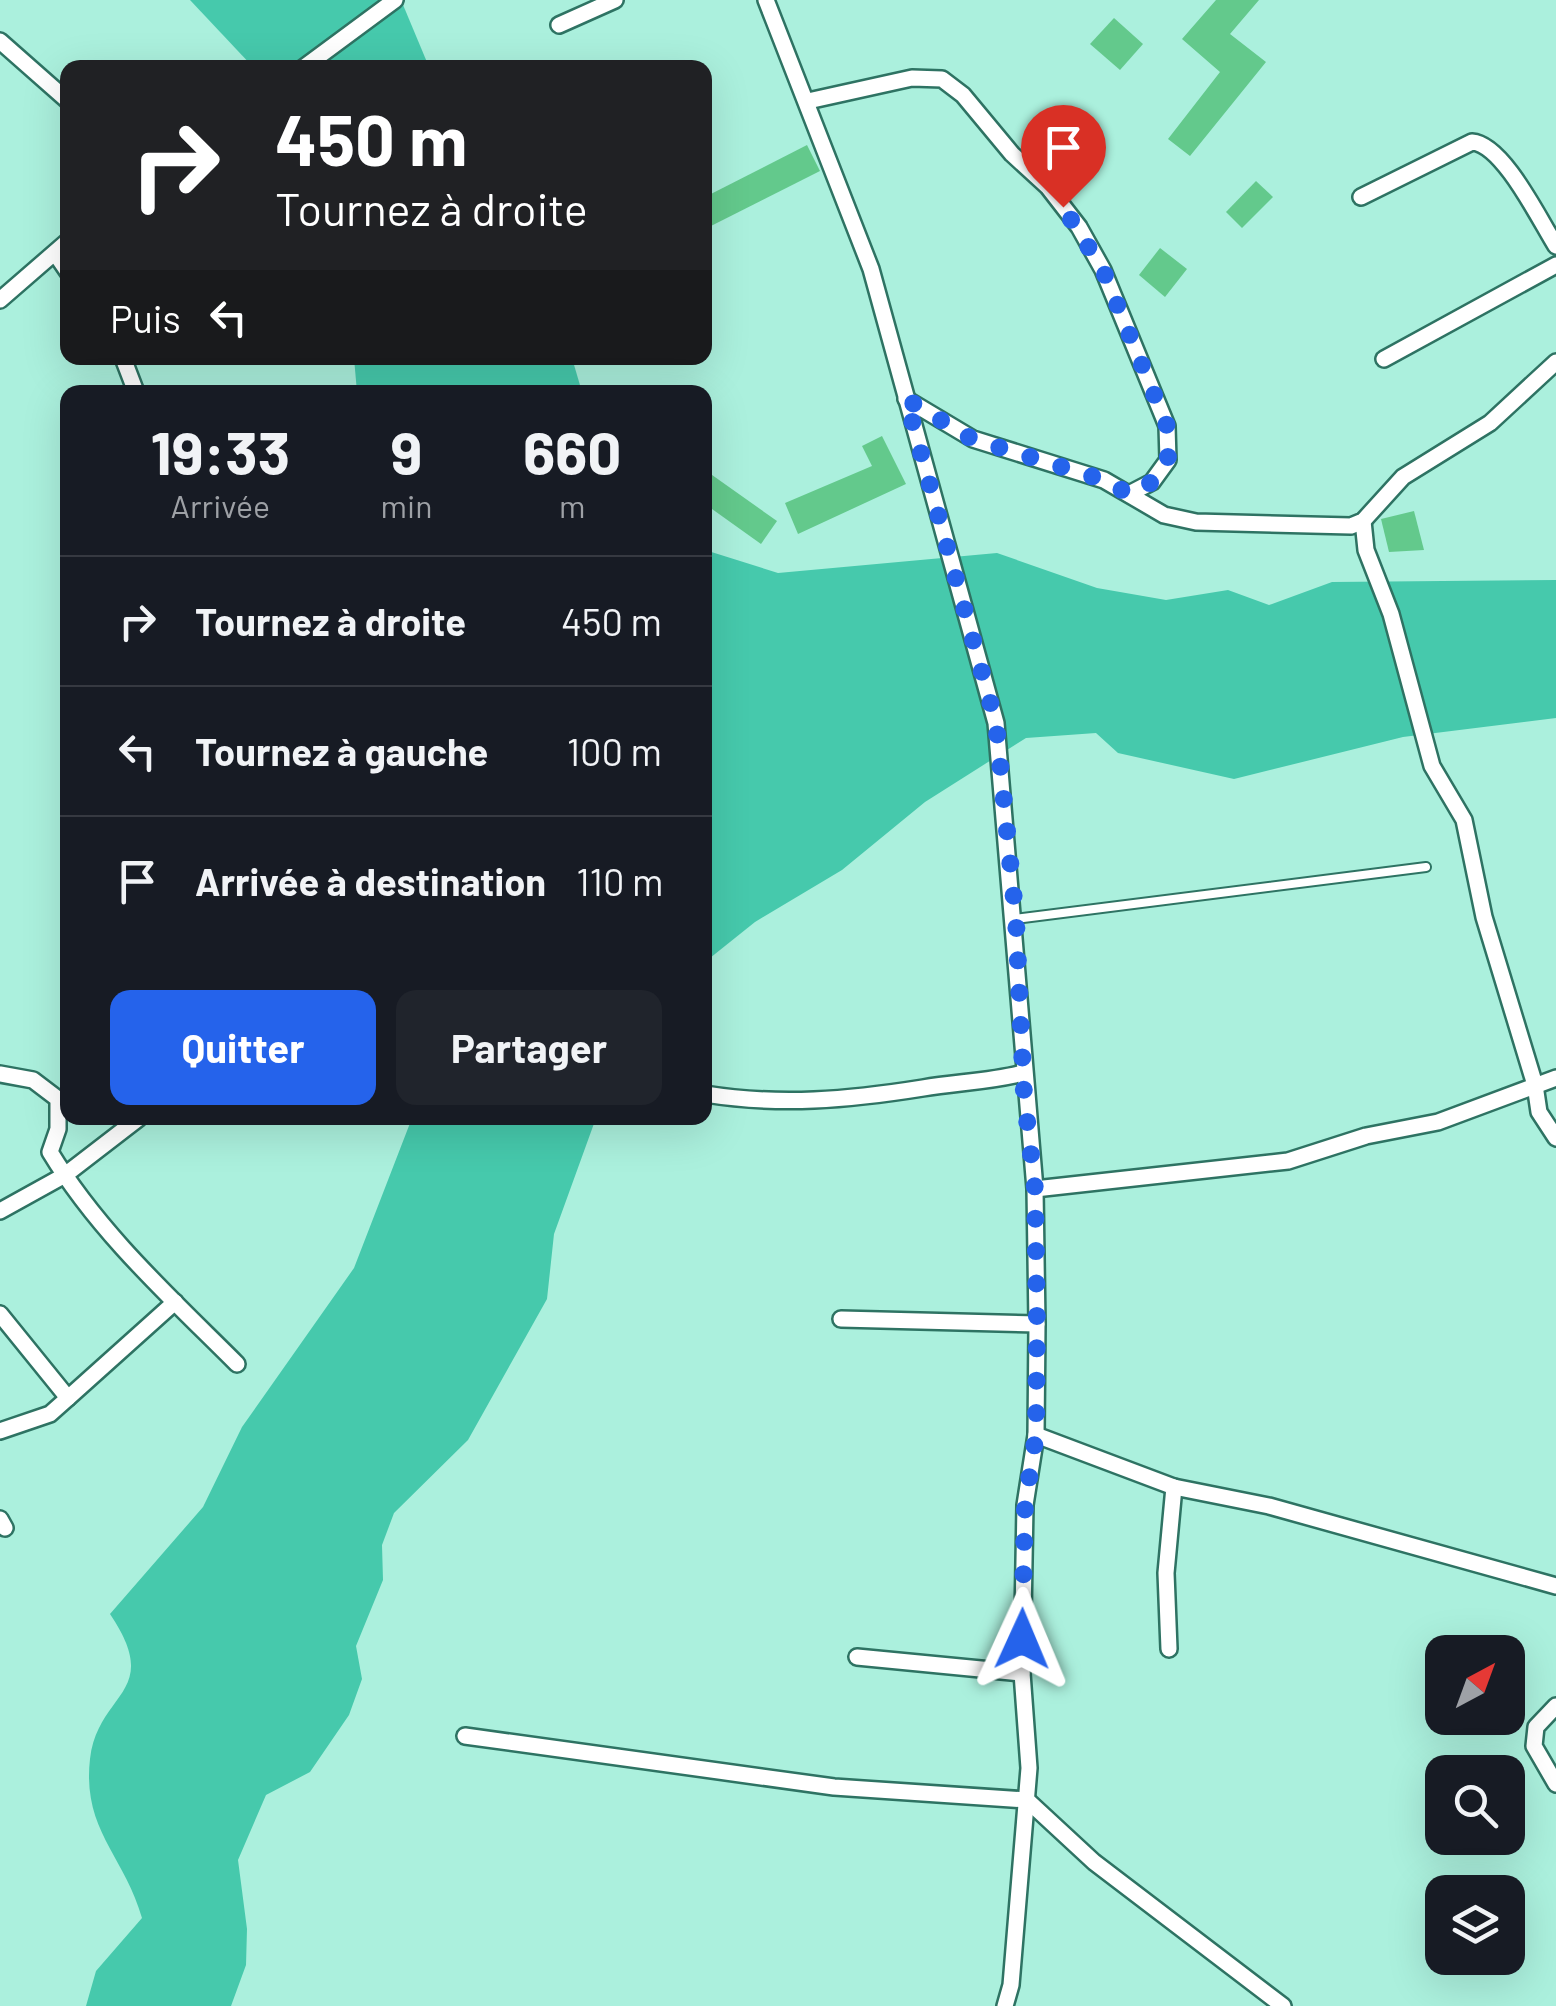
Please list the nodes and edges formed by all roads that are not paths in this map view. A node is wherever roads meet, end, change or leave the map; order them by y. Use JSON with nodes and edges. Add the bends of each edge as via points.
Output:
{"nodes":[{"id":1,"x":395,"y":0,"type":"edge"},
{"id":2,"x":615,"y":0,"type":"edge"},
{"id":3,"x":766,"y":0,"type":"edge"},
{"id":4,"x":559,"y":26,"type":"dead end"},
{"id":5,"x":0,"y":41,"type":"edge"},
{"id":6,"x":314,"y":60,"type":"edge"},
{"id":7,"x":60,"y":94,"type":"edge"},
{"id":8,"x":808,"y":101,"type":"junction"},
{"id":9,"x":1361,"y":197,"type":"dead end"},
{"id":10,"x":1556,"y":246,"type":"edge"},
{"id":11,"x":60,"y":248,"type":"edge"},
{"id":12,"x":1556,"y":265,"type":"edge"},
{"id":13,"x":0,"y":300,"type":"edge"},
{"id":14,"x":1384,"y":359,"type":"dead end"},
{"id":15,"x":1556,"y":362,"type":"edge"},
{"id":16,"x":906,"y":399,"type":"junction"},
{"id":17,"x":1129,"y":494,"type":"junction"},
{"id":18,"x":1363,"y":520,"type":"junction"},
{"id":19,"x":1426,"y":867,"type":"dead end"},
{"id":20,"x":1016,"y":919,"type":"junction"},
{"id":21,"x":1023,"y":1073,"type":"junction"},
{"id":22,"x":0,"y":1074,"type":"edge"},
{"id":23,"x":1556,"y":1078,"type":"edge"},
{"id":24,"x":1535,"y":1085,"type":"junction"},
{"id":25,"x":712,"y":1095,"type":"edge"},
{"id":26,"x":131,"y":1125,"type":"edge"},
{"id":27,"x":1556,"y":1138,"type":"edge"},
{"id":28,"x":64,"y":1175,"type":"junction"},
{"id":29,"x":1035,"y":1189,"type":"junction"},
{"id":30,"x":0,"y":1211,"type":"edge"},
{"id":31,"x":175,"y":1302,"type":"junction"},
{"id":32,"x":0,"y":1314,"type":"edge"},
{"id":33,"x":841,"y":1319,"type":"dead end"},
{"id":34,"x":1037,"y":1324,"type":"junction"},
{"id":35,"x":237,"y":1364,"type":"dead end"},
{"id":36,"x":68,"y":1398,"type":"junction"},
{"id":37,"x":0,"y":1431,"type":"edge"},
{"id":38,"x":1036,"y":1435,"type":"junction"},
{"id":39,"x":1174,"y":1488,"type":"junction"},
{"id":40,"x":1556,"y":1586,"type":"edge"},
{"id":41,"x":1169,"y":1649,"type":"dead end"},
{"id":42,"x":857,"y":1657,"type":"dead end"},
{"id":43,"x":1022,"y":1673,"type":"junction"},
{"id":44,"x":1556,"y":1706,"type":"edge"},
{"id":45,"x":465,"y":1736,"type":"dead end"},
{"id":46,"x":1556,"y":1784,"type":"edge"},
{"id":47,"x":1027,"y":1800,"type":"junction"},
{"id":48,"x":1005,"y":2006,"type":"edge"},
{"id":49,"x":1282,"y":2006,"type":"edge"}],
"edges":[{"from":1,"to":6,"type":"street"},
{"from":2,"to":4,"type":"street"},
{"from":3,"to":8,"type":"street"},
{"from":5,"to":7,"type":"street"},
{"from":8,"to":16,"type":"street","via":[[871,269]]},
{"from":8,"to":17,"type":"street","via":[[912,78],[942,80],[1048,187],[1103,270],[1167,426],[1168,460],[1152,482]]},
{"from":9,"to":10,"type":"street","via":[[1472,142],[1484,143]]},
{"from":11,"to":13,"type":"street"},
{"from":12,"to":14,"type":"street"},
{"from":15,"to":18,"type":"street","via":[[1474,435],[1403,477]]},
{"from":16,"to":17,"type":"street","via":[[972,439]]},
{"from":16,"to":20,"type":"street","via":[[996,723]]},
{"from":17,"to":18,"type":"street","via":[[1164,515],[1196,522],[1330,528]]},
{"from":18,"to":24,"type":"street","via":[[1366,550],[1391,614],[1432,766],[1464,820],[1484,917]]},
{"from":19,"to":20,"type":"lane"},
{"from":20,"to":21,"type":"street"},
{"from":21,"to":25,"type":"street","via":[[820,1103]]},
{"from":21,"to":29,"type":"street"},
{"from":22,"to":28,"type":"street","via":[[33,1080],[58,1100],[50,1152]]},
{"from":23,"to":24,"type":"street"},
{"from":24,"to":27,"type":"street","via":[[1539,1112]]},
{"from":24,"to":29,"type":"street","via":[[1438,1122],[1288,1161]]},
{"from":26,"to":28,"type":"street"},
{"from":28,"to":30,"type":"street"},
{"from":28,"to":31,"type":"street"},
{"from":29,"to":34,"type":"street"},
{"from":31,"to":35,"type":"street"},
{"from":31,"to":36,"type":"street"},
{"from":32,"to":36,"type":"street"},
{"from":33,"to":34,"type":"street"},
{"from":34,"to":38,"type":"street"},
{"from":36,"to":37,"type":"street","via":[[50,1414]]},
{"from":38,"to":39,"type":"street"},
{"from":38,"to":43,"type":"street","via":[[1025,1505]]},
{"from":39,"to":40,"type":"street","via":[[1269,1506]]},
{"from":39,"to":41,"type":"street","via":[[1166,1574]]},
{"from":42,"to":43,"type":"street"},
{"from":43,"to":47,"type":"street","via":[[1030,1738]]},
{"from":44,"to":46,"type":"street","via":[[1536,1727],[1534,1746]]},
{"from":45,"to":47,"type":"street","via":[[834,1787]]},
{"from":47,"to":48,"type":"street"},
{"from":47,"to":49,"type":"street","via":[[1094,1862]]}]}
